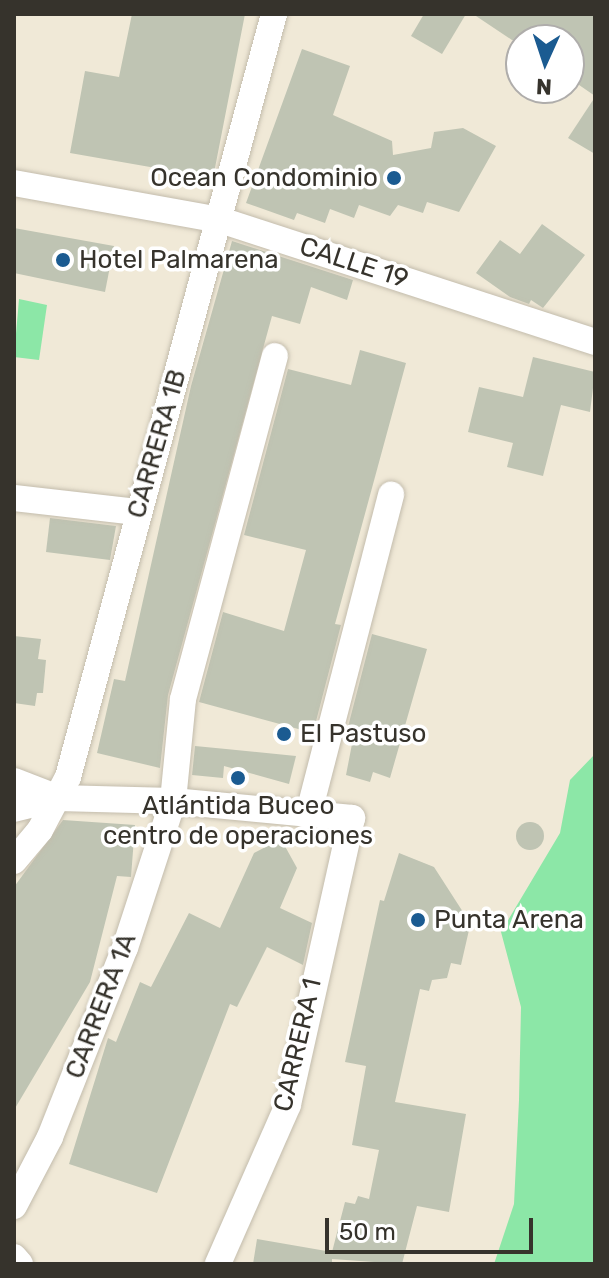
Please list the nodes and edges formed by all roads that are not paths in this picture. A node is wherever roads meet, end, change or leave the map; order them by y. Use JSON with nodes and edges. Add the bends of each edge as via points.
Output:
{"nodes":[{"id":1,"x":274,"y":14,"type":"edge"},
{"id":2,"x":14,"y":183,"type":"edge"},
{"id":3,"x":220,"y":220,"type":"junction"},
{"id":4,"x":595,"y":342,"type":"edge"},
{"id":5,"x":275,"y":356,"type":"dead end"},
{"id":6,"x":391,"y":495,"type":"dead end"},
{"id":7,"x":14,"y":498,"type":"edge"},
{"id":8,"x":137,"y":512,"type":"junction"},
{"id":9,"x":14,"y":781,"type":"edge"},
{"id":10,"x":58,"y":798,"type":"junction"},
{"id":11,"x":173,"y":801,"type":"junction"},
{"id":12,"x":14,"y":809,"type":"edge"},
{"id":13,"x":308,"y":816,"type":"junction"},
{"id":14,"x":14,"y":861,"type":"edge"},
{"id":15,"x":14,"y":1206,"type":"edge"},
{"id":16,"x":14,"y":1257,"type":"edge"},
{"id":17,"x":20,"y":1264,"type":"edge"},
{"id":18,"x":218,"y":1264,"type":"edge"}],
"edges":[{"from":1,"to":3,"type":"street","name":"CARRERA 1B"},
{"from":2,"to":3,"type":"street","name":"CALLE 19"},
{"from":3,"to":4,"type":"street","name":"CALLE 19"},
{"from":3,"to":8,"type":"street","name":"CARRERA 1B"},
{"from":5,"to":11,"type":"street","name":"CARRERA 1A","via":[[183,699]]},
{"from":6,"to":13,"type":"street"},
{"from":7,"to":8,"type":"street"},
{"from":8,"to":10,"type":"street","name":"CARRERA 1B","via":[[68,777]]},
{"from":9,"to":10,"type":"street"},
{"from":10,"to":11,"type":"street"},
{"from":10,"to":12,"type":"street"},
{"from":10,"to":14,"type":"street","name":"CARRERA 1B"},
{"from":11,"to":13,"type":"street"},
{"from":11,"to":15,"type":"street","name":"CARRERA 1A","via":[[125,948],[50,1137]]},
{"from":13,"to":18,"type":"street","name":"CARRERA 1","via":[[352,818],[288,1105]]},
{"from":16,"to":17,"type":"street"}]}
